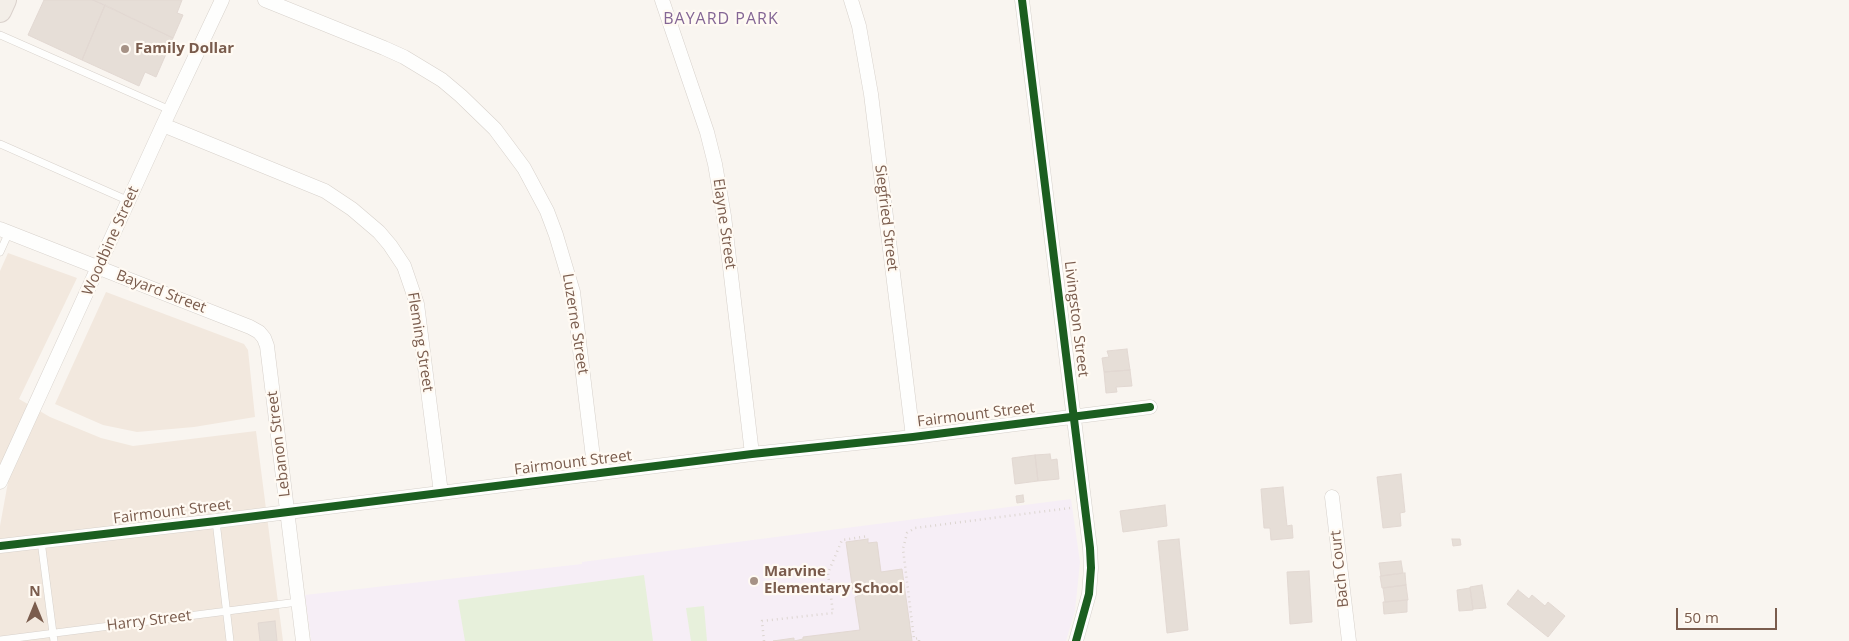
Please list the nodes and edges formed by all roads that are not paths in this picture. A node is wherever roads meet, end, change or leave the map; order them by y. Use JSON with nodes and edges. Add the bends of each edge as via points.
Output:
{"nodes":[{"id":1,"x":5,"y":0,"type":"edge"},
{"id":2,"x":222,"y":0,"type":"edge"},
{"id":3,"x":265,"y":0,"type":"edge"},
{"id":4,"x":662,"y":0,"type":"edge"},
{"id":5,"x":851,"y":0,"type":"edge"},
{"id":6,"x":1022,"y":0,"type":"edge"},
{"id":7,"x":0,"y":11,"type":"edge"},
{"id":8,"x":0,"y":35,"type":"edge"},
{"id":9,"x":170,"y":110,"type":"junction"},
{"id":10,"x":163,"y":125,"type":"junction"},
{"id":11,"x":0,"y":144,"type":"edge"},
{"id":12,"x":129,"y":201,"type":"junction"},
{"id":13,"x":5,"y":230,"type":"edge"},
{"id":14,"x":0,"y":252,"type":"edge"},
{"id":15,"x":99,"y":268,"type":"junction"},
{"id":16,"x":264,"y":338,"type":"joint"},
{"id":17,"x":1150,"y":407,"type":"dead end"},
{"id":18,"x":1075,"y":416,"type":"junction"},
{"id":19,"x":913,"y":437,"type":"junction"},
{"id":20,"x":752,"y":454,"type":"junction"},
{"id":21,"x":595,"y":474,"type":"junction"},
{"id":22,"x":0,"y":482,"type":"edge"},
{"id":23,"x":441,"y":493,"type":"junction"},
{"id":24,"x":1332,"y":497,"type":"dead end"},
{"id":25,"x":287,"y":512,"type":"junction"},
{"id":26,"x":216,"y":521,"type":"junction"},
{"id":27,"x":41,"y":541,"type":"junction"},
{"id":28,"x":0,"y":546,"type":"edge"},
{"id":29,"x":298,"y":602,"type":"junction"},
{"id":30,"x":227,"y":611,"type":"junction"},
{"id":31,"x":53,"y":633,"type":"junction"},
{"id":32,"x":0,"y":640,"type":"edge"},
{"id":33,"x":54,"y":641,"type":"edge"},
{"id":34,"x":230,"y":641,"type":"edge"},
{"id":35,"x":303,"y":641,"type":"edge"},
{"id":36,"x":1076,"y":641,"type":"edge"},
{"id":37,"x":1349,"y":641,"type":"edge"}],
"edges":[{"from":1,"to":7,"type":"main road"},
{"from":2,"to":9,"type":"street","name":"Woodbine Street"},
{"from":3,"to":21,"type":"street","name":"Luzerne Street","via":[[404,57],[442,80],[495,129],[524,168],[547,211],[573,292]]},
{"from":4,"to":20,"type":"street","name":"Elayne Street","via":[[715,164]]},
{"from":5,"to":19,"type":"street","name":"Siegfried Street","via":[[871,94]]},
{"from":6,"to":18,"type":"street","name":"Livingston Street"},
{"from":8,"to":9,"type":"lane"},
{"from":9,"to":10,"type":"street","name":"Woodbine Street"},
{"from":10,"to":12,"type":"street","name":"Woodbine Street"},
{"from":10,"to":23,"type":"street","name":"Fleming Street","via":[[326,191],[352,209],[390,245],[404,266],[418,304]]},
{"from":11,"to":12,"type":"lane"},
{"from":12,"to":15,"type":"street","name":"Woodbine Street"},
{"from":13,"to":14,"type":"lane"},
{"from":13,"to":15,"type":"street","name":"Bayard Street"},
{"from":15,"to":16,"type":"street","name":"Bayard Street","via":[[250,327]]},
{"from":15,"to":22,"type":"street","name":"Woodbine Street"},
{"from":16,"to":25,"type":"street","name":"Lebanon Street"},
{"from":17,"to":18,"type":"street","name":"Fairmount Street"},
{"from":18,"to":19,"type":"street","name":"Fairmount Street"},
{"from":18,"to":36,"type":"street","name":"Livingston Street","via":[[1091,568],[1089,594]]},
{"from":19,"to":20,"type":"street","name":"Fairmount Street"},
{"from":20,"to":21,"type":"street","name":"Fairmount Street"},
{"from":21,"to":23,"type":"street","name":"Fairmount Street"},
{"from":23,"to":25,"type":"street","name":"Fairmount Street"},
{"from":24,"to":37,"type":"street","name":"Bach Court"},
{"from":25,"to":26,"type":"street","name":"Fairmount Street"},
{"from":25,"to":29,"type":"street","name":"Lebanon Street"},
{"from":26,"to":27,"type":"street","name":"Fairmount Street"},
{"from":26,"to":30,"type":"lane"},
{"from":27,"to":28,"type":"street","name":"Fairmount Street"},
{"from":27,"to":31,"type":"lane"},
{"from":29,"to":30,"type":"lane","name":"Harry Street"},
{"from":29,"to":35,"type":"street","name":"Lebanon Street"},
{"from":30,"to":31,"type":"lane","name":"Harry Street"},
{"from":30,"to":34,"type":"lane"},
{"from":31,"to":32,"type":"lane","name":"Harry Street"},
{"from":31,"to":33,"type":"lane"}]}
